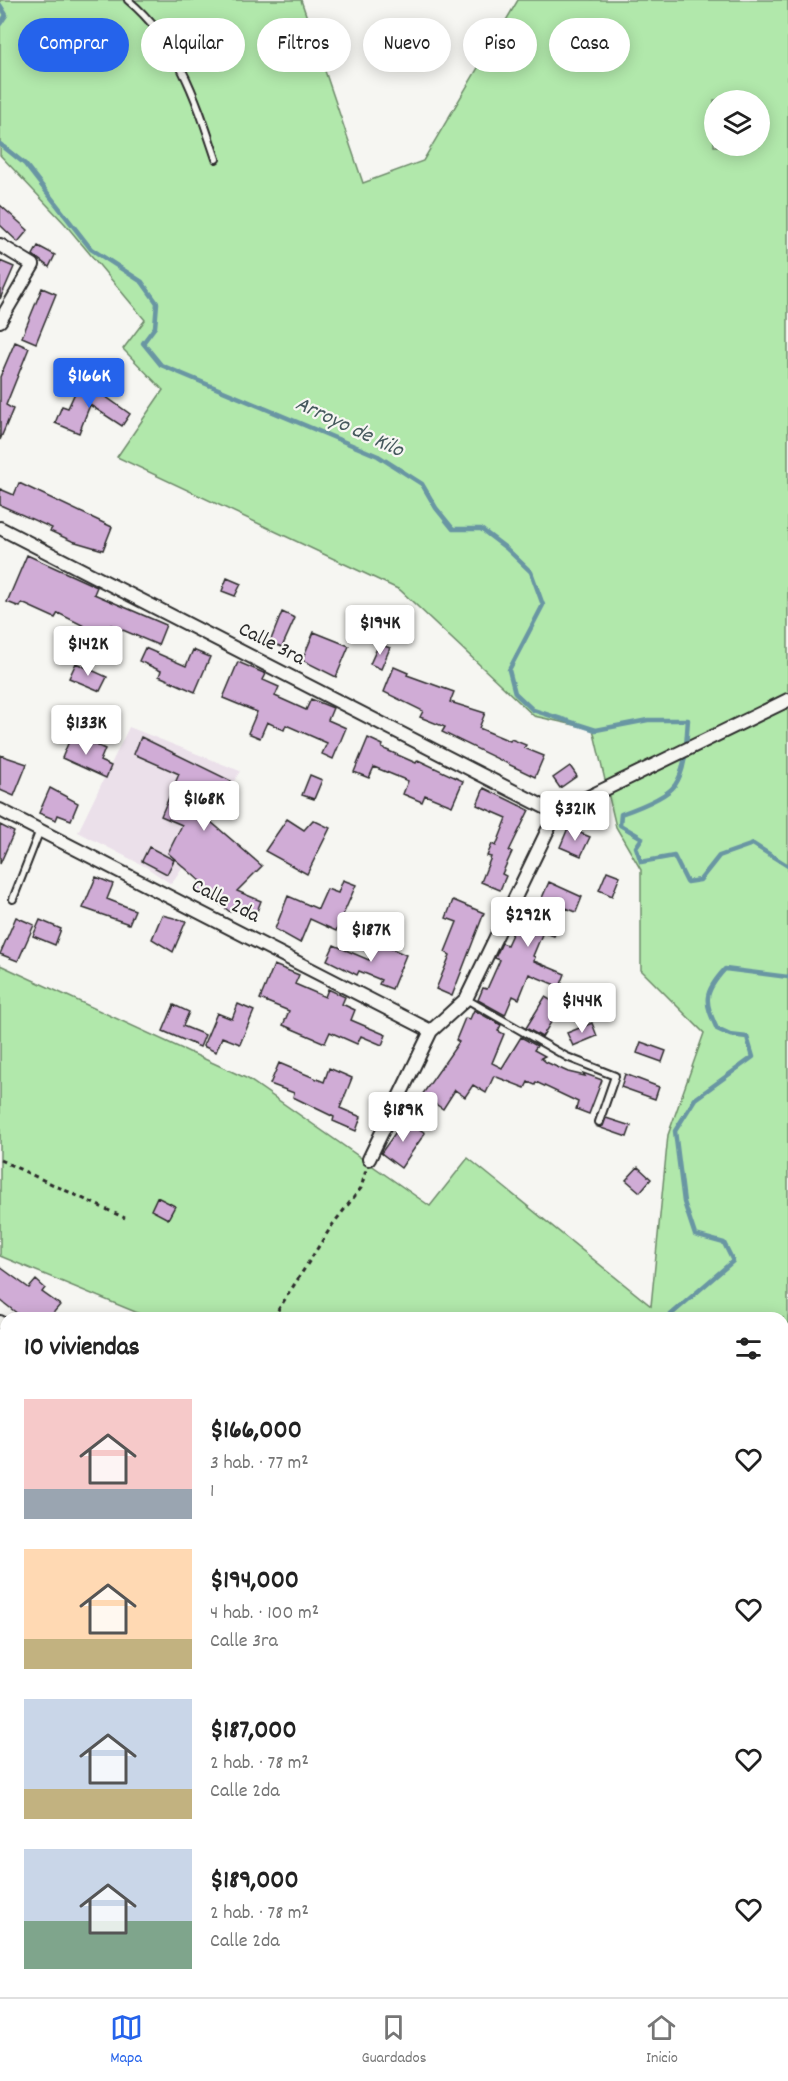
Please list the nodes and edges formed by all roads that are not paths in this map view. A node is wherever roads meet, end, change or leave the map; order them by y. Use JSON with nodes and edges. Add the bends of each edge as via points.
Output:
{"nodes":[{"id":1,"x":128,"y":0,"type":"edge"},
{"id":2,"x":216,"y":159,"type":"dead end"},
{"id":3,"x":0,"y":245,"type":"edge"},
{"id":4,"x":0,"y":321,"type":"edge"},
{"id":5,"x":0,"y":528,"type":"edge"},
{"id":6,"x":788,"y":700,"type":"edge"},
{"id":7,"x":0,"y":810,"type":"edge"},
{"id":8,"x":556,"y":813,"type":"junction"},
{"id":9,"x":40,"y":829,"type":"junction"},
{"id":10,"x":13,"y":899,"type":"dead end"},
{"id":11,"x":466,"y":999,"type":"junction"},
{"id":12,"x":431,"y":1031,"type":"junction"},
{"id":13,"x":599,"y":1122,"type":"dead end"},
{"id":14,"x":369,"y":1159,"type":"road end"}],
"edges":[{"from":1,"to":2,"type":"lane","via":[[154,26],[186,73]]},
{"from":3,"to":4,"type":"street","via":[[33,265]]},
{"from":5,"to":8,"type":"street","name":"Calle 3ra"},
{"from":6,"to":8,"type":"street"},
{"from":7,"to":9,"type":"street","name":"Calle 2da"},
{"from":8,"to":11,"type":"street"},
{"from":9,"to":10,"type":"lane"},
{"from":9,"to":12,"type":"street","name":"Calle 2da"},
{"from":11,"to":12,"type":"street"},
{"from":11,"to":13,"type":"lane","via":[[567,1057],[615,1076]]},
{"from":12,"to":14,"type":"street"}]}
